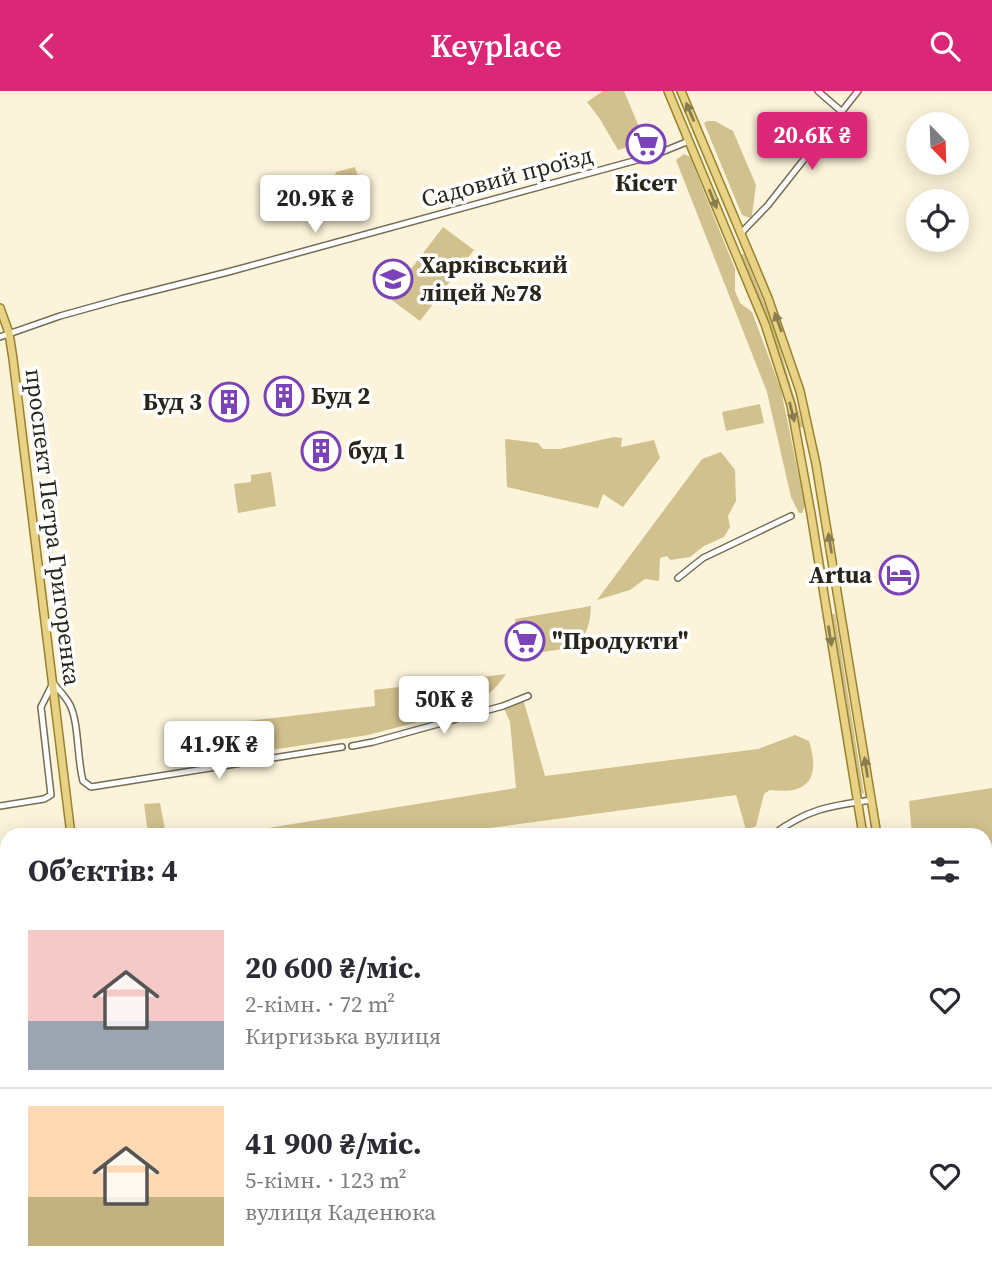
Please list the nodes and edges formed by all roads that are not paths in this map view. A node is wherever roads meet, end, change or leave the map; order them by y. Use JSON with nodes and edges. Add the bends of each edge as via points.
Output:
{"nodes":[{"id":1,"x":668,"y":91,"type":"edge"},
{"id":2,"x":681,"y":91,"type":"edge"},
{"id":3,"x":818,"y":91,"type":"edge"},
{"id":4,"x":858,"y":91,"type":"edge"},
{"id":5,"x":841,"y":111,"type":"junction"},
{"id":6,"x":690,"y":141,"type":"junction"},
{"id":7,"x":716,"y":175,"type":"junction"},
{"id":8,"x":705,"y":180,"type":"junction"},
{"id":9,"x":742,"y":232,"type":"junction"},
{"id":10,"x":729,"y":238,"type":"junction"},
{"id":11,"x":0,"y":308,"type":"edge"},
{"id":12,"x":9,"y":333,"type":"junction"},
{"id":13,"x":0,"y":337,"type":"edge"},
{"id":14,"x":791,"y":516,"type":"dead end"},
{"id":15,"x":678,"y":578,"type":"dead end"},
{"id":16,"x":839,"y":604,"type":"junction"},
{"id":17,"x":826,"y":607,"type":"junction"},
{"id":18,"x":53,"y":683,"type":"junction"},
{"id":19,"x":528,"y":697,"type":"dead end"},
{"id":20,"x":56,"y":701,"type":"junction"},
{"id":21,"x":69,"y":703,"type":"junction"},
{"id":22,"x":41,"y":707,"type":"junction"},
{"id":23,"x":352,"y":746,"type":"dead end"},
{"id":24,"x":342,"y":747,"type":"dead end"},
{"id":25,"x":872,"y":800,"type":"junction"},
{"id":26,"x":858,"y":802,"type":"junction"},
{"id":27,"x":0,"y":806,"type":"edge"},
{"id":28,"x":70,"y":828,"type":"edge"},
{"id":29,"x":783,"y":828,"type":"edge"},
{"id":30,"x":862,"y":828,"type":"edge"},
{"id":31,"x":876,"y":828,"type":"edge"}],
"edges":[{"from":1,"to":6,"type":"main road"},
{"from":7,"to":2,"type":"main road","one_way":true},
{"from":3,"to":5,"type":"street"},
{"from":4,"to":5,"type":"street"},
{"from":5,"to":9,"type":"street","via":[[790,179]]},
{"from":6,"to":8,"type":"main road"},
{"from":6,"to":12,"type":"street","name":"Садовий проїзд","via":[[652,156]]},
{"from":7,"to":8,"type":"main road"},
{"from":7,"to":9,"type":"main road"},
{"from":8,"to":10,"type":"main road","one_way":true},
{"from":9,"to":10,"type":"main road"},
{"from":16,"to":9,"type":"main road","one_way":true,"via":[[800,391]]},
{"from":10,"to":17,"type":"main road","one_way":true,"via":[[765,324],[791,405]]},
{"from":11,"to":12,"type":"main road","name":"проспект Петра Григоренка"},
{"from":12,"to":13,"type":"street","name":"Садовий проїзд"},
{"from":12,"to":18,"type":"main road","name":"проспект Петра Григоренка"},
{"from":14,"to":15,"type":"street","via":[[703,558]]},
{"from":16,"to":17,"type":"main road"},
{"from":25,"to":16,"type":"main road","one_way":true},
{"from":17,"to":26,"type":"main road","one_way":true},
{"from":18,"to":20,"type":"main road","name":"проспект Петра Григоренка"},
{"from":18,"to":21,"type":"street"},
{"from":18,"to":22,"type":"street"},
{"from":19,"to":23,"type":"street"},
{"from":20,"to":21,"type":"street"},
{"from":20,"to":22,"type":"street"},
{"from":20,"to":28,"type":"main road","name":"проспект Петра Григоренка"},
{"from":21,"to":24,"type":"street","via":[[79,767],[83,781],[91,787]]},
{"from":22,"to":27,"type":"street","via":[[51,795]]},
{"from":25,"to":26,"type":"street"},
{"from":25,"to":31,"type":"main road"},
{"from":26,"to":29,"type":"street","via":[[806,813]]},
{"from":26,"to":30,"type":"main road"}]}
